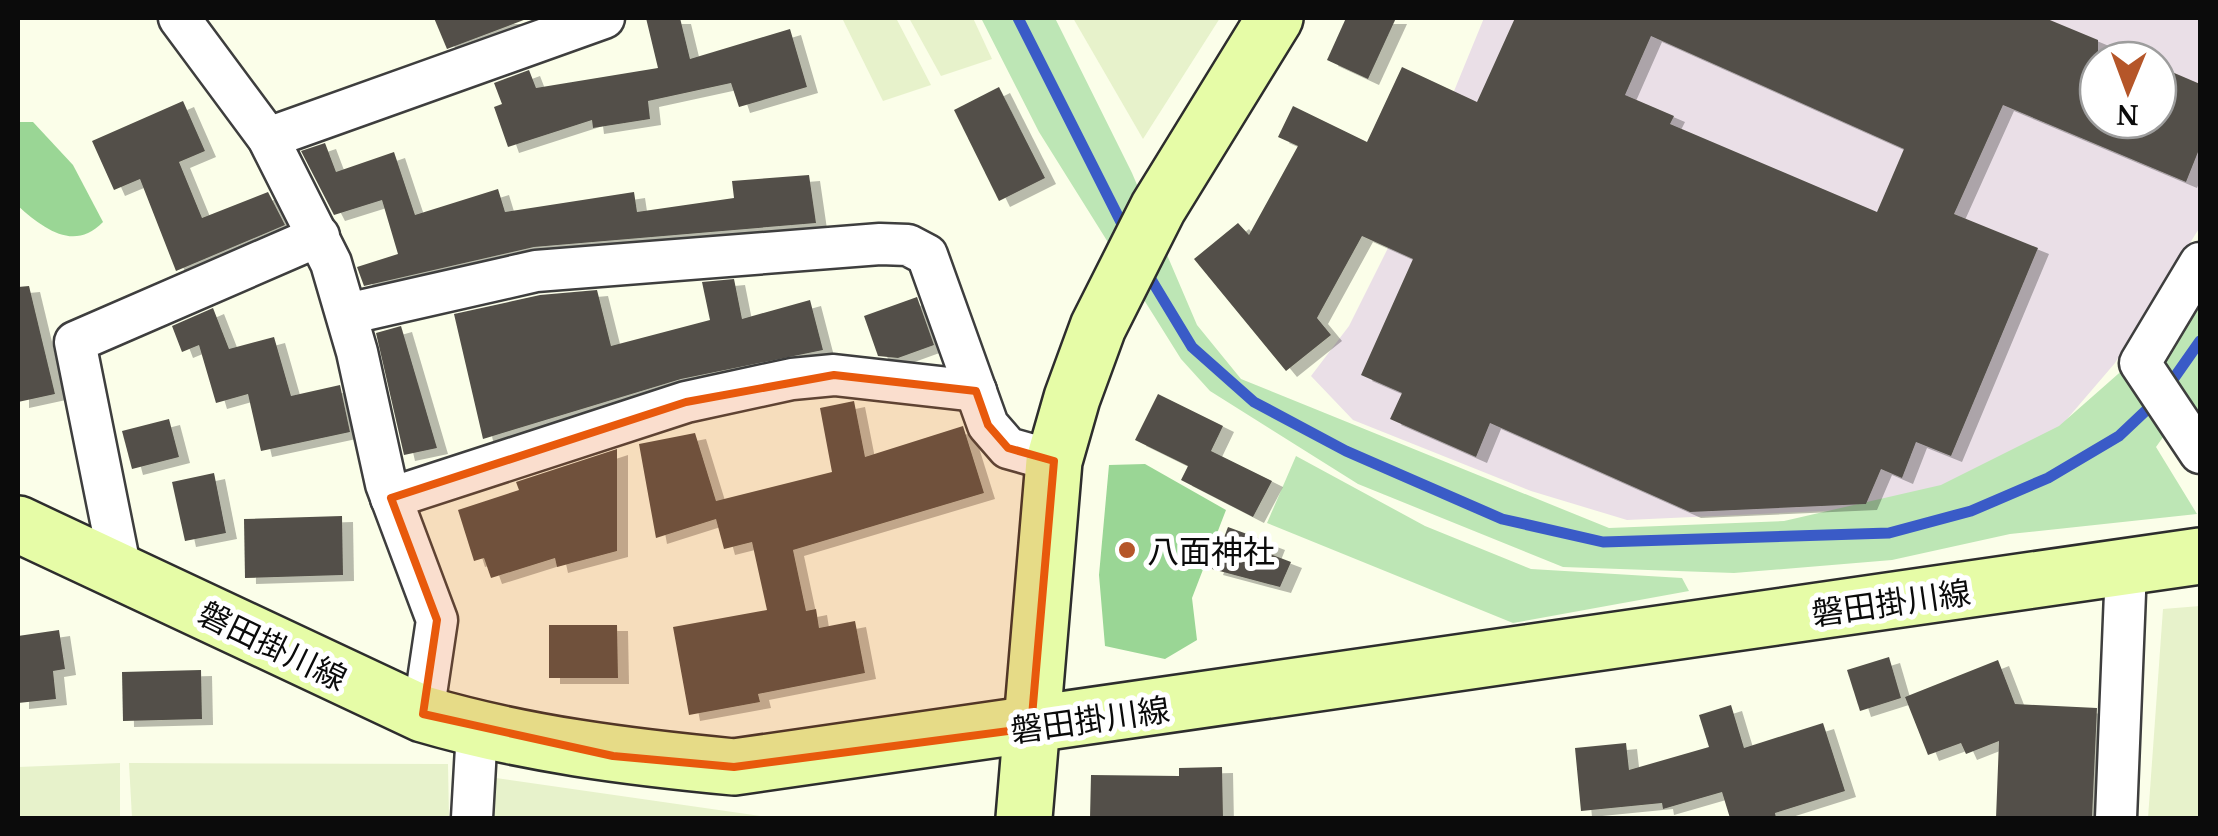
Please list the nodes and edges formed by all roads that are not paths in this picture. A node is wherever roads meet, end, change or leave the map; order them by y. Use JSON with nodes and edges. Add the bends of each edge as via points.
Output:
{"nodes":[{"id":1,"x":179,"y":18,"type":"edge"},
{"id":2,"x":604,"y":18,"type":"edge"},
{"id":3,"x":1275,"y":18,"type":"edge"},
{"id":4,"x":268,"y":138,"type":"junction"},
{"id":5,"x":319,"y":236,"type":"junction"},
{"id":6,"x":2200,"y":263,"type":"edge"},
{"id":7,"x":346,"y":314,"type":"junction"},
{"id":8,"x":976,"y":392,"type":"junction"},
{"id":9,"x":2191,"y":440,"type":"edge"},
{"id":10,"x":1054,"y":461,"type":"junction"},
{"id":11,"x":390,"y":498,"type":"junction"},
{"id":12,"x":18,"y":524,"type":"edge"},
{"id":13,"x":2200,"y":556,"type":"edge"},
{"id":14,"x":2126,"y":568,"type":"junction"},
{"id":15,"x":122,"y":570,"type":"junction"},
{"id":16,"x":424,"y":714,"type":"junction"},
{"id":17,"x":1031,"y":728,"type":"junction"},
{"id":18,"x":478,"y":730,"type":"junction"},
{"id":19,"x":472,"y":818,"type":"edge"},
{"id":20,"x":1024,"y":818,"type":"edge"},
{"id":21,"x":2116,"y":818,"type":"edge"}],
"edges":[{"from":1,"to":4,"type":"street"},
{"from":2,"to":4,"type":"street"},
{"from":3,"to":10,"type":"main road","via":[[1158,208],[1098,327]]},
{"from":4,"to":5,"type":"street"},
{"from":5,"to":7,"type":"street"},
{"from":5,"to":15,"type":"street","via":[[75,342]]},
{"from":6,"to":9,"type":"street","via":[[2140,363]]},
{"from":7,"to":8,"type":"street","via":[[536,270],[908,246],[927,256]]},
{"from":7,"to":11,"type":"street"},
{"from":8,"to":10,"type":"street","via":[[988,425],[1008,448]]},
{"from":8,"to":11,"type":"street","via":[[834,375],[792,379],[686,402]]},
{"from":10,"to":17,"type":"main road"},
{"from":11,"to":16,"type":"street","via":[[437,620]]},
{"from":12,"to":15,"type":"main road","name":"磐田掛川線"},
{"from":13,"to":14,"type":"main road","name":"磐田掛川線"},
{"from":14,"to":17,"type":"main road","name":"磐田掛川線"},
{"from":14,"to":21,"type":"street"},
{"from":15,"to":16,"type":"main road","name":"磐田掛川線"},
{"from":16,"to":18,"type":"main road","name":"磐田掛川線"},
{"from":17,"to":18,"type":"main road","name":"磐田掛川線","via":[[734,767],[613,756]]},
{"from":17,"to":20,"type":"main road"},
{"from":18,"to":19,"type":"street"}]}
